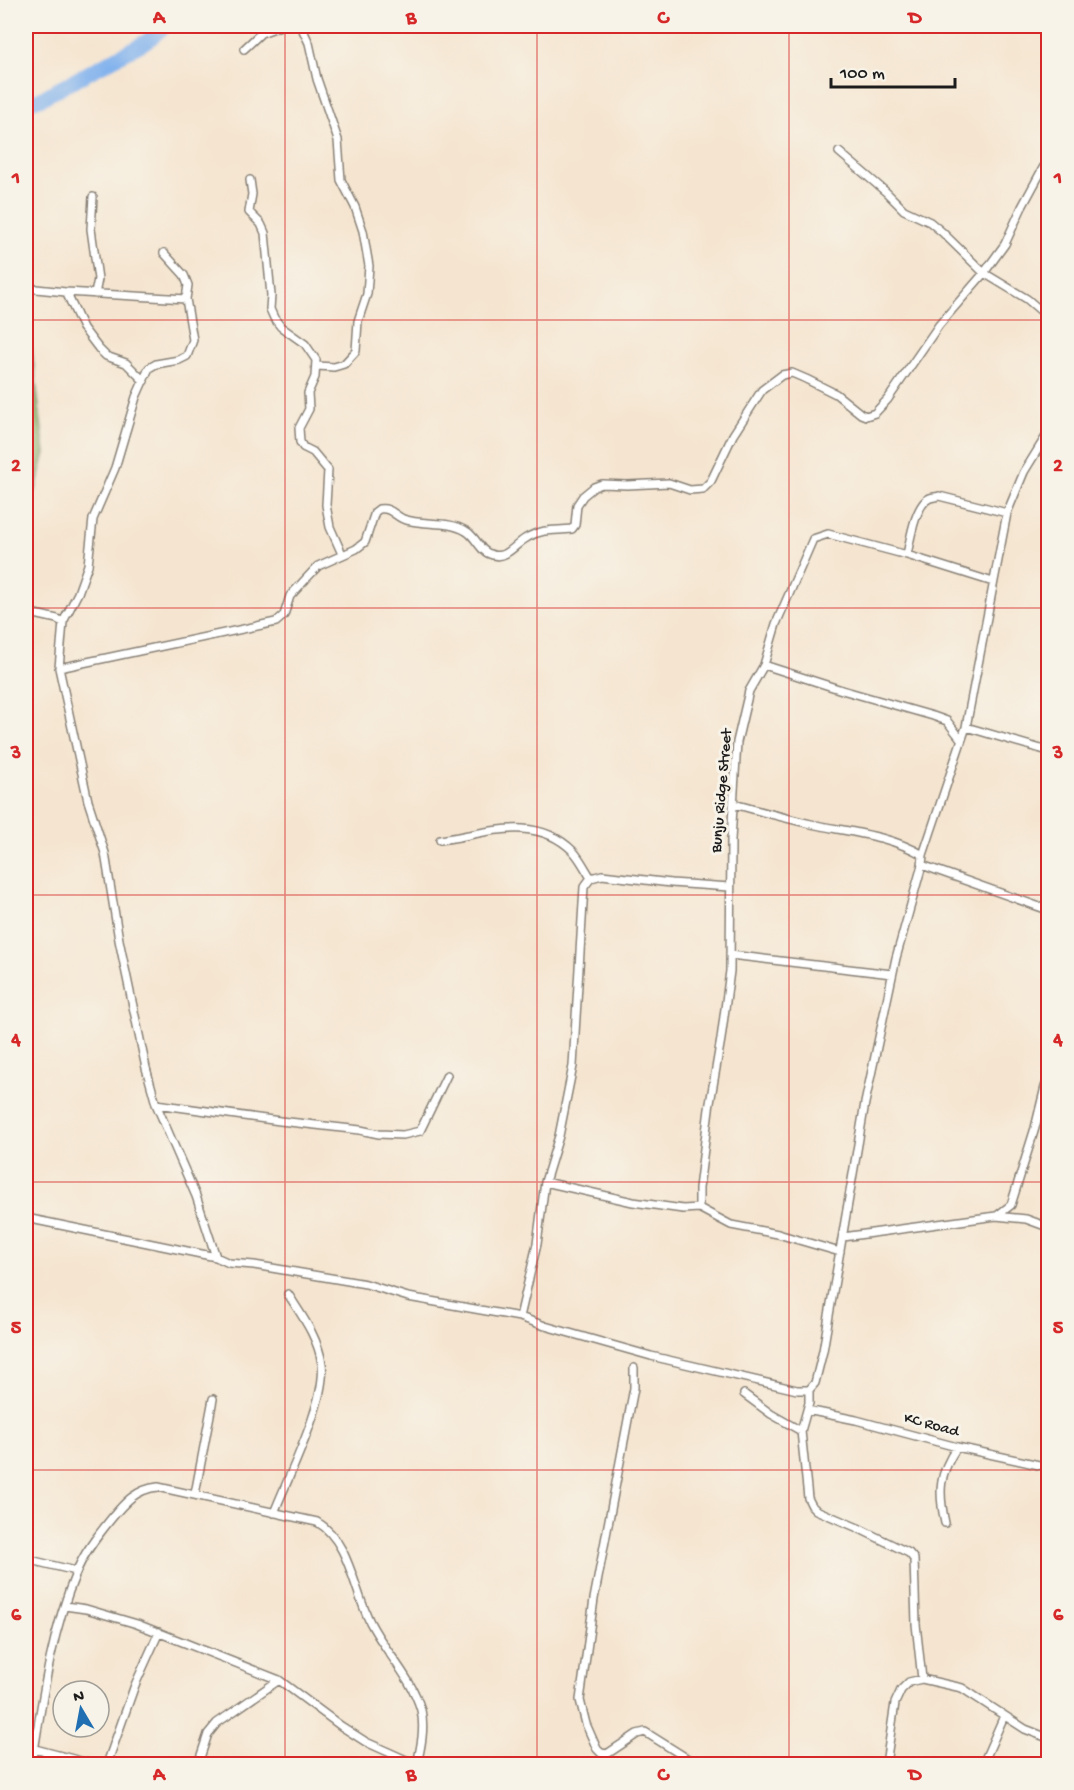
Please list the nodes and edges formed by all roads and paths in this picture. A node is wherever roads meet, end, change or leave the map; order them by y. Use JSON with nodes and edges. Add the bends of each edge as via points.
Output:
{"nodes":[{"id":1,"x":280,"y":26,"type":"edge"},
{"id":2,"x":301,"y":26,"type":"edge"},
{"id":3,"x":244,"y":50,"type":"dead end"},
{"id":4,"x":839,"y":152,"type":"dead end"},
{"id":5,"x":1048,"y":159,"type":"edge"},
{"id":6,"x":250,"y":180,"type":"dead end"},
{"id":7,"x":93,"y":197,"type":"dead end"},
{"id":8,"x":164,"y":253,"type":"dead end"},
{"id":9,"x":984,"y":273,"type":"junction"},
{"id":10,"x":26,"y":288,"type":"edge"},
{"id":11,"x":66,"y":292,"type":"junction"},
{"id":12,"x":95,"y":294,"type":"junction"},
{"id":13,"x":186,"y":299,"type":"junction"},
{"id":14,"x":1048,"y":317,"type":"edge"},
{"id":15,"x":317,"y":366,"type":"junction"},
{"id":16,"x":144,"y":381,"type":"junction"},
{"id":17,"x":1048,"y":434,"type":"edge"},
{"id":18,"x":1007,"y":513,"type":"junction"},
{"id":19,"x":342,"y":554,"type":"junction"},
{"id":20,"x":907,"y":555,"type":"junction"},
{"id":21,"x":993,"y":582,"type":"junction"},
{"id":22,"x":26,"y":612,"type":"edge"},
{"id":23,"x":63,"y":622,"type":"junction"},
{"id":24,"x":764,"y":665,"type":"junction"},
{"id":25,"x":59,"y":668,"type":"junction"},
{"id":26,"x":966,"y":727,"type":"junction"},
{"id":27,"x":961,"y":739,"type":"junction"},
{"id":28,"x":1048,"y":751,"type":"edge"},
{"id":29,"x":734,"y":804,"type":"junction"},
{"id":30,"x":440,"y":840,"type":"dead end"},
{"id":31,"x":923,"y":855,"type":"junction"},
{"id":32,"x":922,"y":865,"type":"junction"},
{"id":33,"x":591,"y":878,"type":"junction"},
{"id":34,"x":730,"y":886,"type":"junction"},
{"id":35,"x":1048,"y":910,"type":"edge"},
{"id":36,"x":730,"y":954,"type":"junction"},
{"id":37,"x":892,"y":974,"type":"junction"},
{"id":38,"x":447,"y":1075,"type":"dead end"},
{"id":39,"x":1048,"y":1080,"type":"edge"},
{"id":40,"x":156,"y":1104,"type":"junction"},
{"id":41,"x":545,"y":1182,"type":"junction"},
{"id":42,"x":699,"y":1208,"type":"junction"},
{"id":43,"x":996,"y":1216,"type":"junction"},
{"id":44,"x":26,"y":1218,"type":"edge"},
{"id":45,"x":1048,"y":1227,"type":"edge"},
{"id":46,"x":843,"y":1237,"type":"junction"},
{"id":47,"x":840,"y":1252,"type":"junction"},
{"id":48,"x":216,"y":1257,"type":"junction"},
{"id":49,"x":288,"y":1294,"type":"dead end"},
{"id":50,"x":520,"y":1317,"type":"junction"},
{"id":51,"x":634,"y":1368,"type":"dead end"},
{"id":52,"x":809,"y":1390,"type":"junction"},
{"id":53,"x":744,"y":1394,"type":"dead end"},
{"id":54,"x":213,"y":1399,"type":"dead end"},
{"id":55,"x":807,"y":1410,"type":"junction"},
{"id":56,"x":801,"y":1431,"type":"junction"},
{"id":57,"x":957,"y":1448,"type":"junction"},
{"id":58,"x":1048,"y":1464,"type":"edge"},
{"id":59,"x":195,"y":1494,"type":"junction"},
{"id":60,"x":274,"y":1513,"type":"junction"},
{"id":61,"x":945,"y":1523,"type":"dead end"},
{"id":62,"x":26,"y":1559,"type":"edge"},
{"id":63,"x":76,"y":1571,"type":"junction"},
{"id":64,"x":65,"y":1606,"type":"junction"},
{"id":65,"x":159,"y":1632,"type":"junction"},
{"id":66,"x":922,"y":1679,"type":"junction"},
{"id":67,"x":279,"y":1680,"type":"junction"},
{"id":68,"x":1004,"y":1716,"type":"junction"},
{"id":69,"x":1048,"y":1738,"type":"edge"},
{"id":70,"x":35,"y":1749,"type":"junction"},
{"id":71,"x":32,"y":1764,"type":"edge"},
{"id":72,"x":92,"y":1764,"type":"edge"},
{"id":73,"x":107,"y":1764,"type":"edge"},
{"id":74,"x":198,"y":1764,"type":"edge"},
{"id":75,"x":416,"y":1764,"type":"edge"},
{"id":76,"x":696,"y":1764,"type":"edge"},
{"id":77,"x":886,"y":1764,"type":"edge"},
{"id":78,"x":985,"y":1764,"type":"edge"}],
"edges":[{"from":1,"to":3,"type":"street","via":[[261,33]]},
{"from":2,"to":15,"type":"street","via":[[338,140],[341,180],[355,207],[369,266],[368,294],[358,321],[356,351],[344,364]]},
{"from":4,"to":9,"type":"street","via":[[904,210],[942,232]]},
{"from":5,"to":9,"type":"street","via":[[1005,244]]},
{"from":6,"to":15,"type":"street","via":[[249,212],[265,233],[270,309],[281,327],[313,353]]},
{"from":7,"to":12,"type":"street","via":[[91,229],[98,279]]},
{"from":8,"to":13,"type":"street","via":[[184,275],[188,285]]},
{"from":9,"to":14,"type":"street"},
{"from":9,"to":19,"type":"street","via":[[939,325],[875,413],[861,414],[836,394],[806,379],[792,373],[782,375],[762,390],[732,435],[711,482],[703,489],[690,490],[669,483],[602,484],[577,505],[572,529],[539,532],[499,556],[480,548],[469,532],[456,526],[402,518],[388,509],[379,509],[365,542]]},
{"from":10,"to":11,"type":"street"},
{"from":11,"to":12,"type":"street"},
{"from":11,"to":16,"type":"street","via":[[83,328],[99,349],[126,363]]},
{"from":12,"to":13,"type":"street"},
{"from":13,"to":16,"type":"street","via":[[193,340],[187,356],[149,368]]},
{"from":15,"to":19,"type":"street","via":[[308,393],[309,409],[299,428],[300,442],[328,470],[326,505],[330,527]]},
{"from":16,"to":23,"type":"street","via":[[98,505],[78,593]]},
{"from":17,"to":18,"type":"street","via":[[1024,472]]},
{"from":18,"to":20,"type":"street","via":[[939,496],[928,498],[916,518]]},
{"from":18,"to":21,"type":"street"},
{"from":19,"to":25,"type":"street","via":[[318,566],[290,596],[284,615],[276,622]]},
{"from":20,"to":21,"type":"street","name":"Bunju Ridge Street"},
{"from":20,"to":24,"type":"street","name":"Bunju Ridge Street","via":[[828,534],[813,539],[776,624]]},
{"from":21,"to":26,"type":"street"},
{"from":22,"to":23,"type":"street"},
{"from":23,"to":25,"type":"street"},
{"from":24,"to":27,"type":"street","via":[[947,721]]},
{"from":24,"to":29,"type":"street","name":"Bunju Ridge Street","via":[[749,691],[737,742]]},
{"from":25,"to":40,"type":"street","via":[[88,801],[105,854],[123,963]]},
{"from":26,"to":27,"type":"street"},
{"from":26,"to":28,"type":"street"},
{"from":27,"to":31,"type":"street"},
{"from":29,"to":31,"type":"street","via":[[860,832],[897,842]]},
{"from":29,"to":34,"type":"street","name":"Bunju Ridge Street"},
{"from":30,"to":33,"type":"street","via":[[521,827],[541,832],[574,852]]},
{"from":31,"to":32,"type":"street"},
{"from":32,"to":35,"type":"street"},
{"from":32,"to":37,"type":"street"},
{"from":33,"to":34,"type":"street","via":[[602,875]]},
{"from":33,"to":41,"type":"street","via":[[584,887],[573,1066]]},
{"from":34,"to":36,"type":"street","name":"Bunju Ridge Street"},
{"from":36,"to":37,"type":"street"},
{"from":36,"to":42,"type":"street","name":"Bunju Ridge Street"},
{"from":37,"to":46,"type":"street","via":[[865,1102]]},
{"from":38,"to":40,"type":"street","via":[[425,1125],[420,1131],[404,1135]]},
{"from":39,"to":43,"type":"street","via":[[1011,1205]]},
{"from":40,"to":48,"type":"street","via":[[196,1196]]},
{"from":41,"to":42,"type":"street","via":[[633,1202]]},
{"from":41,"to":50,"type":"street","via":[[537,1244]]},
{"from":42,"to":47,"type":"street","via":[[731,1225]]},
{"from":43,"to":45,"type":"street","via":[[1026,1219]]},
{"from":43,"to":46,"type":"street"},
{"from":44,"to":48,"type":"street"},
{"from":46,"to":47,"type":"street"},
{"from":47,"to":52,"type":"street","via":[[823,1351],[815,1383]]},
{"from":48,"to":50,"type":"street","via":[[229,1263],[366,1284],[408,1297]]},
{"from":49,"to":60,"type":"street","via":[[316,1341],[322,1383]]},
{"from":50,"to":52,"type":"street","via":[[651,1356]]},
{"from":51,"to":76,"type":"street","via":[[634,1388],[594,1599],[580,1700],[586,1724],[601,1753],[607,1754],[645,1732]]},
{"from":52,"to":55,"type":"street"},
{"from":53,"to":56,"type":"street"},
{"from":54,"to":59,"type":"street"},
{"from":55,"to":56,"type":"street"},
{"from":55,"to":57,"type":"street","name":"KC Road"},
{"from":56,"to":66,"type":"street","via":[[812,1506],[909,1553],[914,1559]]},
{"from":57,"to":58,"type":"street","name":"KC Road"},
{"from":57,"to":61,"type":"street","via":[[943,1470],[940,1500]]},
{"from":59,"to":60,"type":"street"},
{"from":59,"to":63,"type":"street","via":[[158,1487],[134,1494],[100,1533]]},
{"from":60,"to":75,"type":"street","via":[[317,1522],[328,1528],[336,1540],[368,1620],[400,1667],[421,1711],[422,1741]]},
{"from":62,"to":63,"type":"street"},
{"from":63,"to":64,"type":"street"},
{"from":64,"to":65,"type":"street"},
{"from":64,"to":70,"type":"street","via":[[51,1655]]},
{"from":65,"to":67,"type":"street"},
{"from":65,"to":73,"type":"street"},
{"from":66,"to":68,"type":"street","via":[[962,1688]]},
{"from":66,"to":77,"type":"street","via":[[909,1682],[895,1703]]},
{"from":67,"to":74,"type":"street","via":[[217,1723],[208,1734]]},
{"from":67,"to":75,"type":"street","via":[[366,1742]]},
{"from":68,"to":69,"type":"street"},
{"from":68,"to":78,"type":"street"},
{"from":70,"to":71,"type":"street"},
{"from":70,"to":72,"type":"street"}]}
